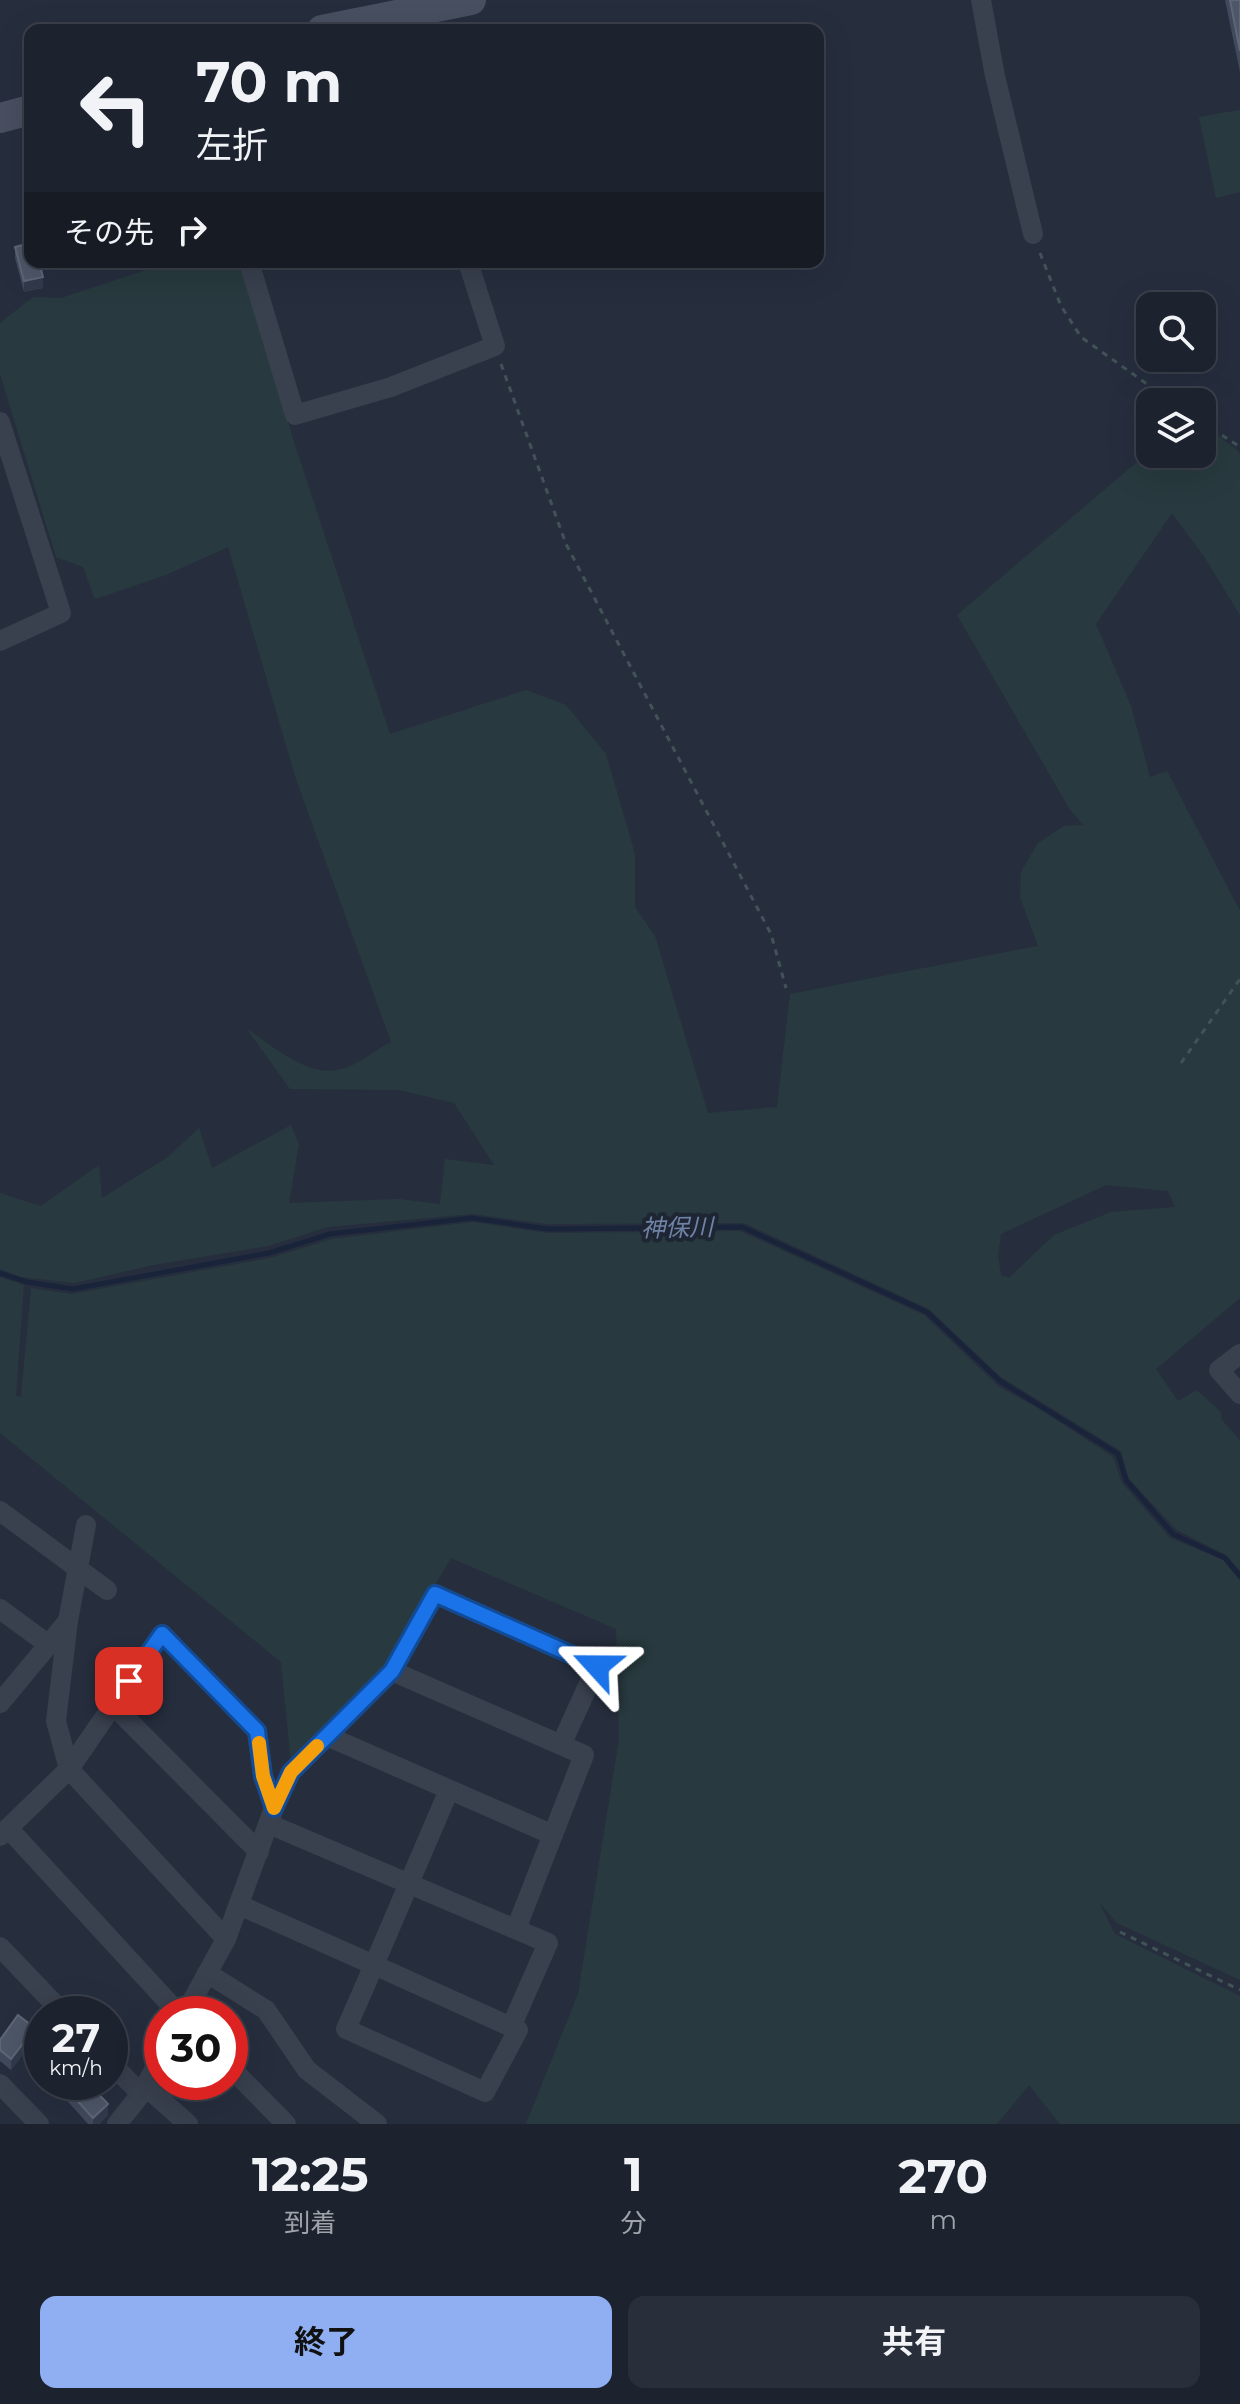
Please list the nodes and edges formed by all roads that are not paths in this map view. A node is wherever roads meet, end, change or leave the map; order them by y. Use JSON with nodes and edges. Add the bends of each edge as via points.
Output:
{"nodes":[{"id":1,"x":471,"y":0,"type":"edge"},
{"id":2,"x":981,"y":0,"type":"edge"},
{"id":3,"x":397,"y":22,"type":"edge"},
{"id":4,"x":24,"y":112,"type":"edge"},
{"id":5,"x":0,"y":118,"type":"edge"},
{"id":6,"x":1033,"y":234,"type":"road end"},
{"id":7,"x":251,"y":268,"type":"edge"},
{"id":8,"x":470,"y":268,"type":"edge"},
{"id":9,"x":0,"y":422,"type":"edge"},
{"id":10,"x":0,"y":641,"type":"edge"},
{"id":11,"x":1240,"y":1354,"type":"edge"},
{"id":12,"x":1240,"y":1394,"type":"edge"},
{"id":13,"x":0,"y":1511,"type":"edge"},
{"id":14,"x":86,"y":1525,"type":"dead end"},
{"id":15,"x":78,"y":1569,"type":"junction"},
{"id":16,"x":107,"y":1590,"type":"dead end"},
{"id":17,"x":0,"y":1609,"type":"edge"},
{"id":18,"x":68,"y":1621,"type":"junction"},
{"id":19,"x":49,"y":1645,"type":"junction"},
{"id":20,"x":392,"y":1671,"type":"junction"},
{"id":21,"x":0,"y":1703,"type":"edge"},
{"id":22,"x":113,"y":1705,"type":"junction"},
{"id":23,"x":327,"y":1736,"type":"junction"},
{"id":24,"x":561,"y":1745,"type":"junction"},
{"id":25,"x":69,"y":1769,"type":"junction"},
{"id":26,"x":449,"y":1790,"type":"junction"},
{"id":27,"x":272,"y":1816,"type":"junction"},
{"id":28,"x":4,"y":1832,"type":"edge"},
{"id":29,"x":553,"y":1835,"type":"junction"},
{"id":30,"x":259,"y":1852,"type":"junction"},
{"id":31,"x":409,"y":1884,"type":"junction"},
{"id":32,"x":239,"y":1905,"type":"junction"},
{"id":33,"x":516,"y":1929,"type":"junction"},
{"id":34,"x":226,"y":1939,"type":"junction"},
{"id":35,"x":0,"y":1947,"type":"edge"},
{"id":36,"x":374,"y":1965,"type":"junction"},
{"id":37,"x":207,"y":1973,"type":"junction"},
{"id":38,"x":47,"y":1996,"type":"edge"},
{"id":39,"x":162,"y":1996,"type":"edge"},
{"id":40,"x":195,"y":1996,"type":"edge"},
{"id":41,"x":511,"y":2027,"type":"junction"},
{"id":42,"x":128,"y":2077,"type":"edge"},
{"id":43,"x":0,"y":2084,"type":"edge"},
{"id":44,"x":248,"y":2085,"type":"edge"},
{"id":45,"x":143,"y":2090,"type":"junction"},
{"id":46,"x":39,"y":2124,"type":"edge"},
{"id":47,"x":117,"y":2124,"type":"edge"},
{"id":48,"x":188,"y":2124,"type":"edge"},
{"id":49,"x":286,"y":2124,"type":"edge"},
{"id":50,"x":377,"y":2124,"type":"edge"}],
"edges":[{"from":1,"to":3,"type":"main road"},
{"from":2,"to":6,"type":"street"},
{"from":4,"to":5,"type":"main road"},
{"from":7,"to":8,"type":"street","via":[[295,415],[391,387],[495,346]]},
{"from":9,"to":10,"type":"street","via":[[61,613]]},
{"from":11,"to":12,"type":"street","via":[[1219,1370]]},
{"from":13,"to":15,"type":"street"},
{"from":14,"to":15,"type":"street"},
{"from":15,"to":16,"type":"street"},
{"from":15,"to":18,"type":"street"},
{"from":17,"to":19,"type":"street"},
{"from":18,"to":19,"type":"street"},
{"from":18,"to":25,"type":"street","via":[[56,1721]]},
{"from":19,"to":21,"type":"street"},
{"from":20,"to":23,"type":"street"},
{"from":20,"to":24,"type":"street"},
{"from":20,"to":24,"type":"street","via":[[435,1594],[597,1666]]},
{"from":22,"to":25,"type":"street"},
{"from":22,"to":27,"type":"street","via":[[162,1634],[257,1731]]},
{"from":22,"to":30,"type":"street"},
{"from":23,"to":26,"type":"street"},
{"from":23,"to":27,"type":"street","via":[[291,1772]]},
{"from":24,"to":29,"type":"street","via":[[584,1755]]},
{"from":25,"to":28,"type":"street"},
{"from":25,"to":34,"type":"street"},
{"from":26,"to":29,"type":"street"},
{"from":26,"to":31,"type":"street"},
{"from":27,"to":30,"type":"street"},
{"from":27,"to":31,"type":"street"},
{"from":28,"to":39,"type":"street"},
{"from":29,"to":33,"type":"street"},
{"from":30,"to":32,"type":"street"},
{"from":31,"to":33,"type":"street"},
{"from":31,"to":36,"type":"street"},
{"from":32,"to":34,"type":"street"},
{"from":32,"to":36,"type":"street"},
{"from":33,"to":41,"type":"street","via":[[548,1943]]},
{"from":34,"to":37,"type":"street"},
{"from":35,"to":38,"type":"street"},
{"from":36,"to":41,"type":"street"},
{"from":36,"to":41,"type":"street","via":[[346,2029],[485,2092],[518,2030]]},
{"from":37,"to":40,"type":"street"},
{"from":37,"to":50,"type":"street","via":[[266,2010],[307,2070]]},
{"from":42,"to":45,"type":"street"},
{"from":43,"to":46,"type":"street"},
{"from":44,"to":49,"type":"street"},
{"from":45,"to":47,"type":"street"},
{"from":45,"to":48,"type":"street"}]}
